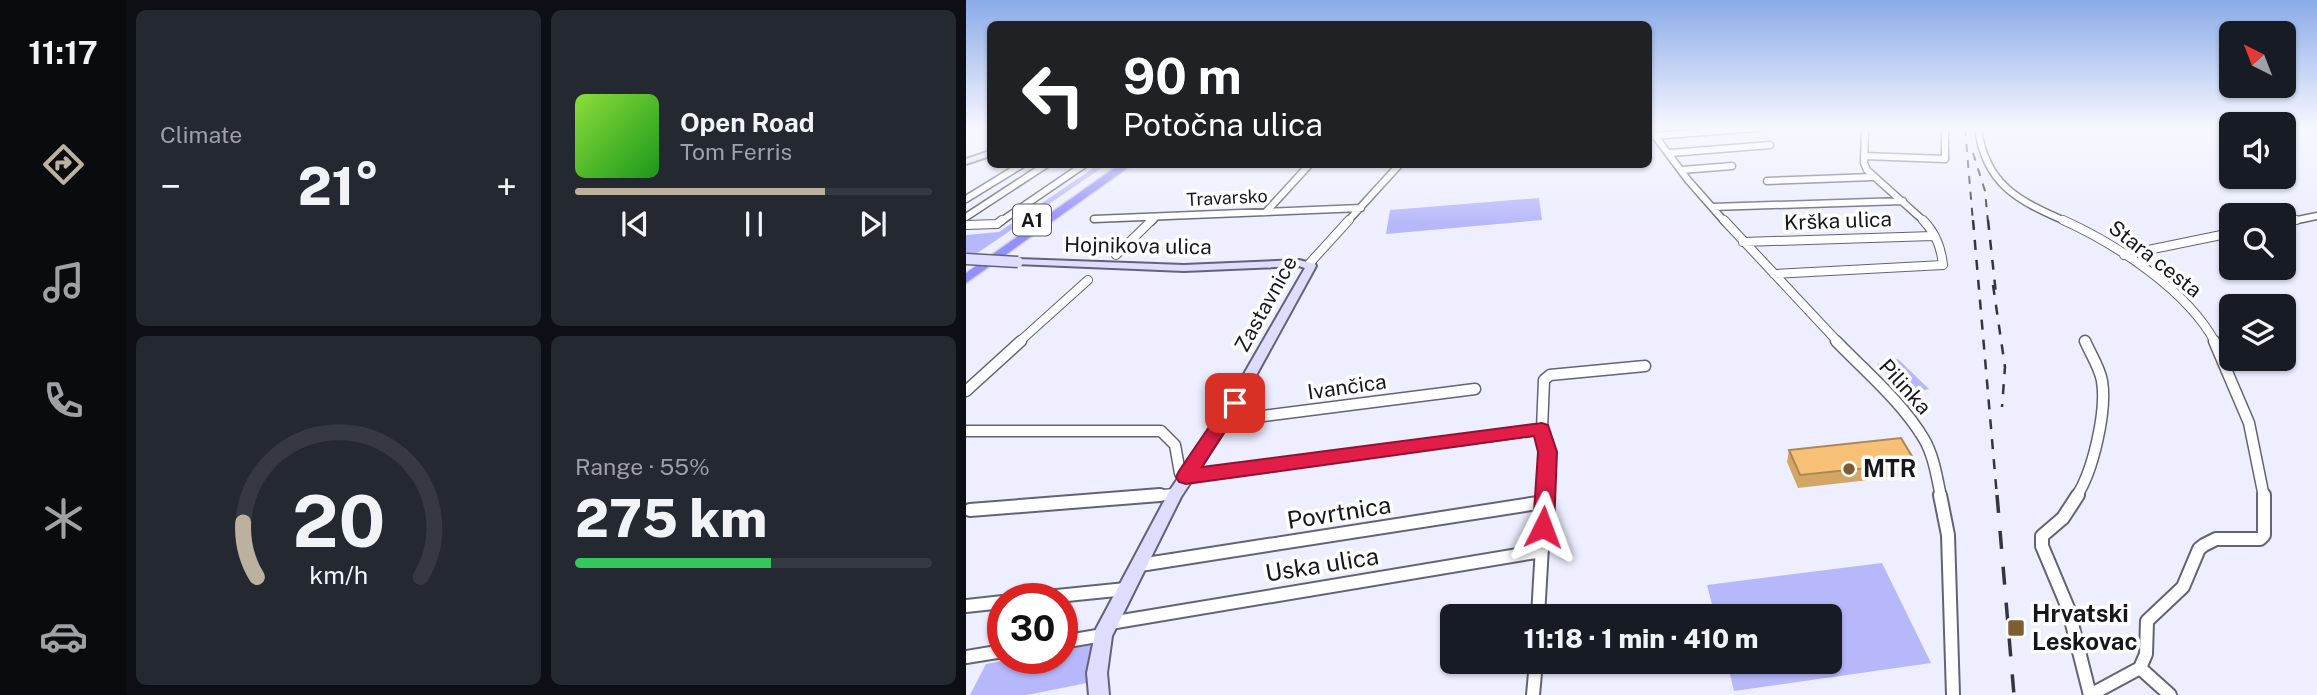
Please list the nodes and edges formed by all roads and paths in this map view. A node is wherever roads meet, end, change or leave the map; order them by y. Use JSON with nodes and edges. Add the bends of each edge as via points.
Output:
{"nodes":[{"id":1,"x":1675,"y":160,"type":"edge"},
{"id":2,"x":1865,"y":160,"type":"edge"},
{"id":3,"x":1987,"y":160,"type":"edge"},
{"id":4,"x":1732,"y":166,"type":"dead end"},
{"id":5,"x":1016,"y":168,"type":"edge"},
{"id":6,"x":1042,"y":168,"type":"edge"},
{"id":7,"x":1079,"y":168,"type":"edge"},
{"id":8,"x":1104,"y":168,"type":"edge"},
{"id":9,"x":1109,"y":168,"type":"edge"},
{"id":10,"x":1122,"y":168,"type":"edge"},
{"id":11,"x":1306,"y":168,"type":"edge"},
{"id":12,"x":1396,"y":168,"type":"edge"},
{"id":13,"x":1682,"y":170,"type":"junction"},
{"id":14,"x":1873,"y":177,"type":"junction"},
{"id":15,"x":1767,"y":181,"type":"dead end"},
{"id":16,"x":1080,"y":187,"type":"junction"},
{"id":17,"x":966,"y":199,"type":"edge"},
{"id":18,"x":1903,"y":201,"type":"junction"},
{"id":19,"x":1712,"y":207,"type":"junction"},
{"id":20,"x":1361,"y":208,"type":"junction"},
{"id":21,"x":1266,"y":212,"type":"junction"},
{"id":22,"x":2317,"y":216,"type":"edge"},
{"id":23,"x":966,"y":217,"type":"edge"},
{"id":24,"x":1155,"y":218,"type":"junction"},
{"id":25,"x":1094,"y":219,"type":"dead end"},
{"id":26,"x":2296,"y":220,"type":"edge"},
{"id":27,"x":966,"y":225,"type":"edge"},
{"id":28,"x":2219,"y":235,"type":"edge"},
{"id":29,"x":1933,"y":236,"type":"junction"},
{"id":30,"x":1743,"y":242,"type":"junction"},
{"id":31,"x":1116,"y":255,"type":"dead end"},
{"id":32,"x":2124,"y":255,"type":"junction"},
{"id":33,"x":966,"y":259,"type":"edge"},
{"id":34,"x":1309,"y":264,"type":"junction"},
{"id":35,"x":966,"y":268,"type":"edge"},
{"id":36,"x":1774,"y":274,"type":"junction"},
{"id":37,"x":966,"y":279,"type":"edge"},
{"id":38,"x":1088,"y":280,"type":"dead end"},
{"id":39,"x":2085,"y":341,"type":"dead end"},
{"id":40,"x":1645,"y":366,"type":"dead end"},
{"id":41,"x":1475,"y":389,"type":"dead end"},
{"id":42,"x":966,"y":391,"type":"edge"},
{"id":43,"x":1224,"y":421,"type":"junction"},
{"id":44,"x":1542,"y":429,"type":"junction"},
{"id":45,"x":966,"y":431,"type":"edge"},
{"id":46,"x":1186,"y":477,"type":"junction"},
{"id":47,"x":1175,"y":494,"type":"junction"},
{"id":48,"x":1544,"y":502,"type":"junction"},
{"id":49,"x":970,"y":510,"type":"dead end"},
{"id":50,"x":1542,"y":551,"type":"junction"},
{"id":51,"x":1140,"y":565,"type":"junction"},
{"id":52,"x":1128,"y":588,"type":"junction"},
{"id":53,"x":1078,"y":593,"type":"edge"},
{"id":54,"x":987,"y":604,"type":"edge"},
{"id":55,"x":1539,"y":604,"type":"edge"},
{"id":56,"x":966,"y":606,"type":"edge"},
{"id":57,"x":1107,"y":629,"type":"junction"},
{"id":58,"x":1078,"y":637,"type":"edge"},
{"id":59,"x":987,"y":654,"type":"edge"},
{"id":60,"x":966,"y":657,"type":"edge"},
{"id":61,"x":2140,"y":668,"type":"junction"},
{"id":62,"x":1535,"y":674,"type":"edge"},
{"id":63,"x":1098,"y":695,"type":"edge"},
{"id":64,"x":1533,"y":695,"type":"edge"},
{"id":65,"x":1953,"y":695,"type":"edge"},
{"id":66,"x":2090,"y":695,"type":"edge"},
{"id":67,"x":2170,"y":695,"type":"edge"}],
"edges":[{"from":1,"to":13,"type":"street","name":"Pilinka"},
{"from":2,"to":14,"type":"street"},
{"from":3,"to":32,"type":"street","name":"Stara cesta","via":[[2006,190]]},
{"from":4,"to":13,"type":"street"},
{"from":5,"to":17,"type":"street"},
{"from":6,"to":23,"type":"street"},
{"from":7,"to":27,"type":"street","via":[[997,223]]},
{"from":8,"to":16,"type":"highway"},
{"from":9,"to":16,"type":"highway","number":"A1"},
{"from":10,"to":37,"type":"highway","number":"A1"},
{"from":11,"to":21,"type":"street"},
{"from":12,"to":20,"type":"street","name":"Zastavnice"},
{"from":13,"to":19,"type":"street","name":"Pilinka"},
{"from":14,"to":15,"type":"street"},
{"from":14,"to":18,"type":"street"},
{"from":16,"to":35,"type":"highway","number":"A1"},
{"from":18,"to":19,"type":"street"},
{"from":18,"to":29,"type":"street"},
{"from":19,"to":30,"type":"street","name":"Pilinka"},
{"from":20,"to":21,"type":"street","name":"Travarsko"},
{"from":20,"to":34,"type":"street","name":"Zastavnice"},
{"from":21,"to":24,"type":"street","name":"Travarsko"},
{"from":22,"to":26,"type":"street"},
{"from":24,"to":25,"type":"street","name":"Travarsko"},
{"from":24,"to":31,"type":"street"},
{"from":28,"to":32,"type":"street"},
{"from":29,"to":30,"type":"street","name":"Krška ulica"},
{"from":29,"to":36,"type":"street","via":[[1941,248],[1942,265]]},
{"from":30,"to":36,"type":"street","name":"Pilinka"},
{"from":32,"to":61,"type":"street","name":"Stara cesta","via":[[2207,328],[2250,425],[2266,525],[2260,539],[2216,539],[2199,549],[2183,587],[2149,617]]},
{"from":33,"to":34,"type":"main road","name":"Hojnikova ulica","bridge":true,"via":[[1134,268]]},
{"from":34,"to":43,"type":"main road","name":"Zastavnice"},
{"from":36,"to":65,"type":"street","name":"Pilinka","via":[[1899,407],[1931,452],[1948,535]]},
{"from":38,"to":42,"type":"street"},
{"from":39,"to":66,"type":"street","via":[[2102,381],[2099,435],[2084,485],[2063,518],[2042,536],[2046,558],[2068,608]]},
{"from":40,"to":44,"type":"street","via":[[1550,375],[1544,380]]},
{"from":41,"to":43,"type":"street","name":"Ivančica"},
{"from":43,"to":46,"type":"main road","name":"Zastavnice"},
{"from":44,"to":46,"type":"street"},
{"from":44,"to":48,"type":"street","via":[[1547,452]]},
{"from":45,"to":46,"type":"street","via":[[1161,431],[1175,445],[1180,473]]},
{"from":46,"to":47,"type":"main road"},
{"from":47,"to":49,"type":"street"},
{"from":47,"to":51,"type":"main road"},
{"from":48,"to":50,"type":"street"},
{"from":48,"to":51,"type":"street","name":"Povrtnica"},
{"from":50,"to":55,"type":"street"},
{"from":50,"to":57,"type":"street","name":"Uska ulica"},
{"from":51,"to":52,"type":"main road"},
{"from":52,"to":53,"type":"street"},
{"from":52,"to":57,"type":"main road"},
{"from":54,"to":56,"type":"street"},
{"from":57,"to":58,"type":"street","name":"Uska ulica"},
{"from":57,"to":63,"type":"main road","via":[[1097,673]]},
{"from":59,"to":60,"type":"street"},
{"from":61,"to":66,"type":"street"},
{"from":61,"to":67,"type":"street"},
{"from":62,"to":64,"type":"street"}]}
